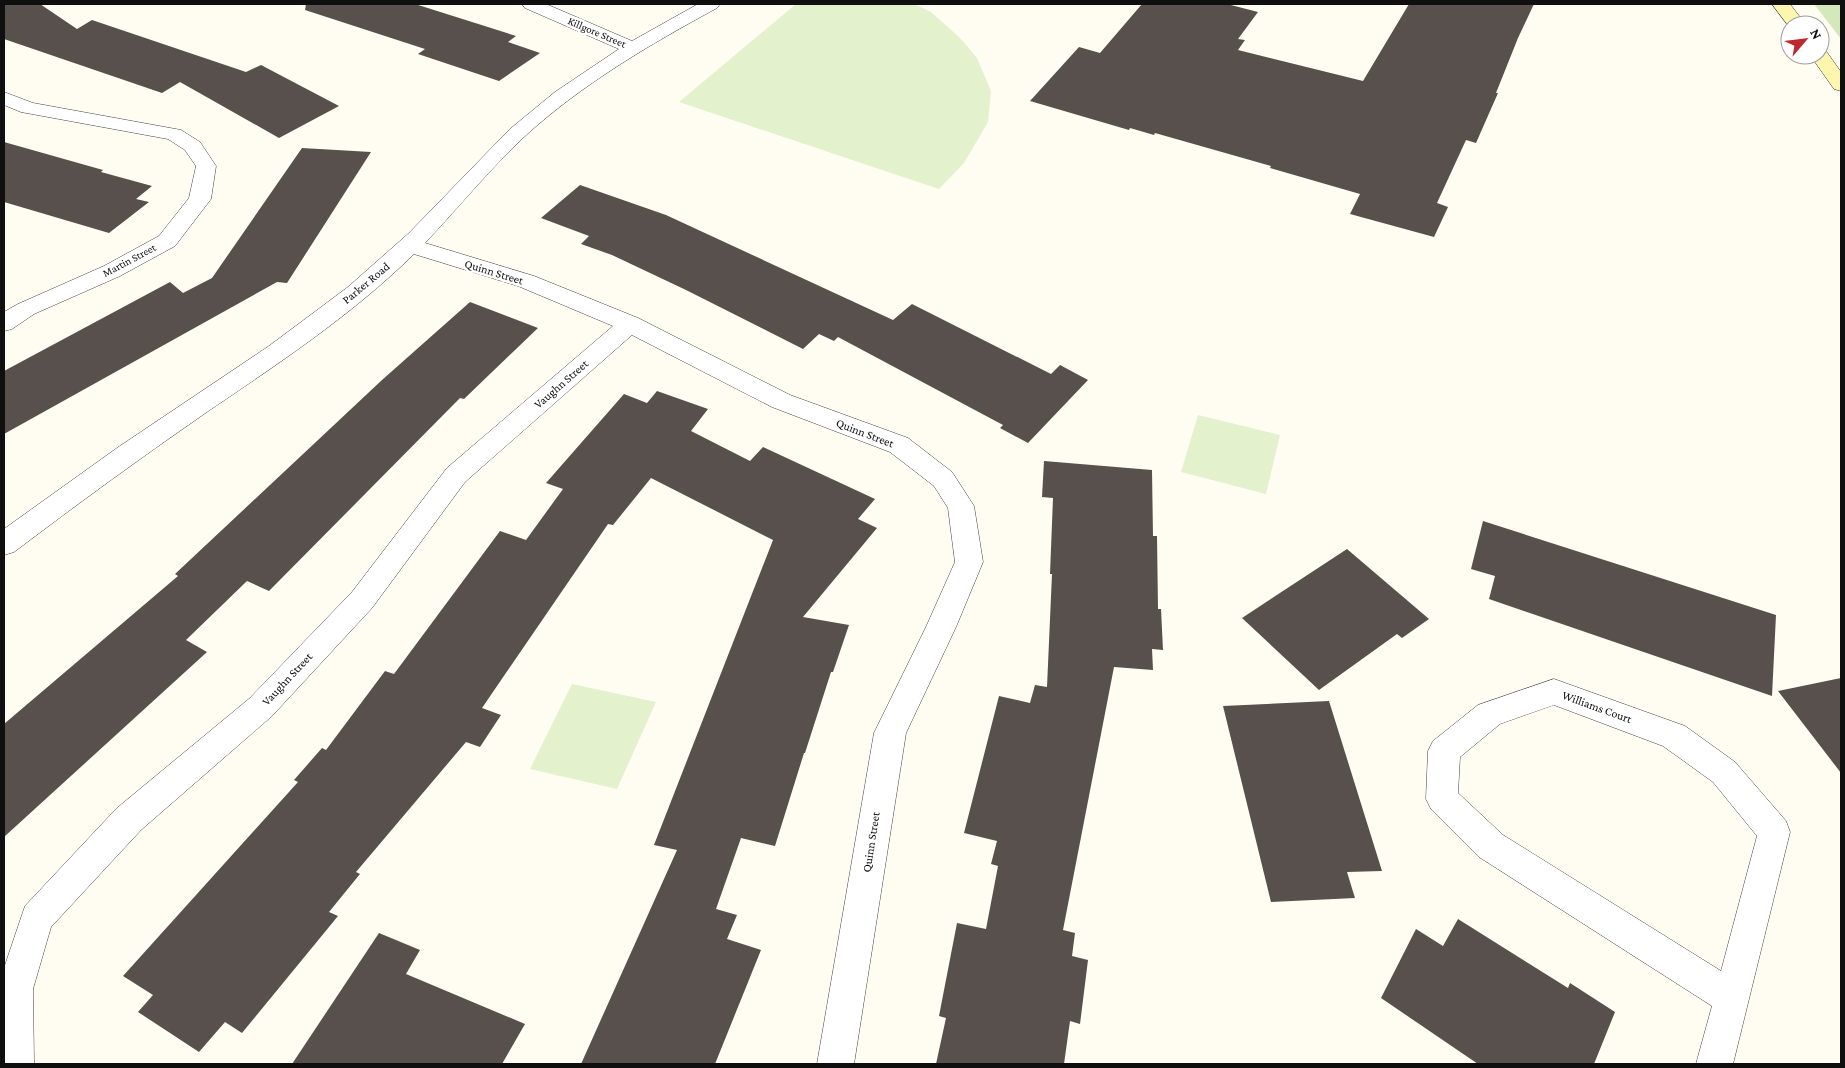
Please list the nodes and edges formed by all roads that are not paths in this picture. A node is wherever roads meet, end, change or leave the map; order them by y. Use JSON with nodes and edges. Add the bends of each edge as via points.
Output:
{"nodes":[{"id":1,"x":531,"y":4,"type":"edge"},
{"id":2,"x":711,"y":4,"type":"edge"},
{"id":3,"x":1781,"y":4,"type":"edge"},
{"id":4,"x":1789,"y":15,"type":"edge"},
{"id":5,"x":635,"y":48,"type":"junction"},
{"id":6,"x":1826,"y":65,"type":"edge"},
{"id":7,"x":1841,"y":85,"type":"edge"},
{"id":8,"x":4,"y":98,"type":"edge"},
{"id":9,"x":408,"y":245,"type":"junction"},
{"id":10,"x":4,"y":323,"type":"edge"},
{"id":11,"x":630,"y":324,"type":"junction"},
{"id":12,"x":4,"y":544,"type":"edge"},
{"id":13,"x":1732,"y":998,"type":"junction"},
{"id":14,"x":15,"y":1064,"type":"edge"},
{"id":15,"x":836,"y":1064,"type":"edge"},
{"id":16,"x":1715,"y":1064,"type":"edge"}],
"edges":[{"from":1,"to":5,"type":"street","name":"Killgore Street"},
{"from":2,"to":5,"type":"street","name":"Parker Road"},
{"from":3,"to":4,"type":"main road"},
{"from":5,"to":9,"type":"street","name":"Parker Road","via":[[576,85],[518,133]]},
{"from":6,"to":7,"type":"main road"},
{"from":8,"to":10,"type":"street","name":"Martin Street","via":[[28,108],[174,134],[193,146],[206,166],[200,199],[166,241]]},
{"from":9,"to":11,"type":"street","name":"Quinn Street","via":[[526,281]]},
{"from":9,"to":12,"type":"street","name":"Parker Road","via":[[383,270],[287,347],[158,433]]},
{"from":11,"to":14,"type":"street","name":"Vaughn Street","via":[[456,475],[362,600],[261,707],[129,819],[37,918],[15,988]]},
{"from":11,"to":15,"type":"street","name":"Quinn Street","via":[[781,401],[899,445],[943,479],[961,506],[969,562],[890,733]]},
{"from":13,"to":13,"type":"street","name":"Williams Court","via":[[1491,846],[1442,799],[1444,751],[1489,714],[1554,692],[1674,736],[1724,772],[1774,832]]},
{"from":13,"to":16,"type":"street","name":"Williams Court"}]}
